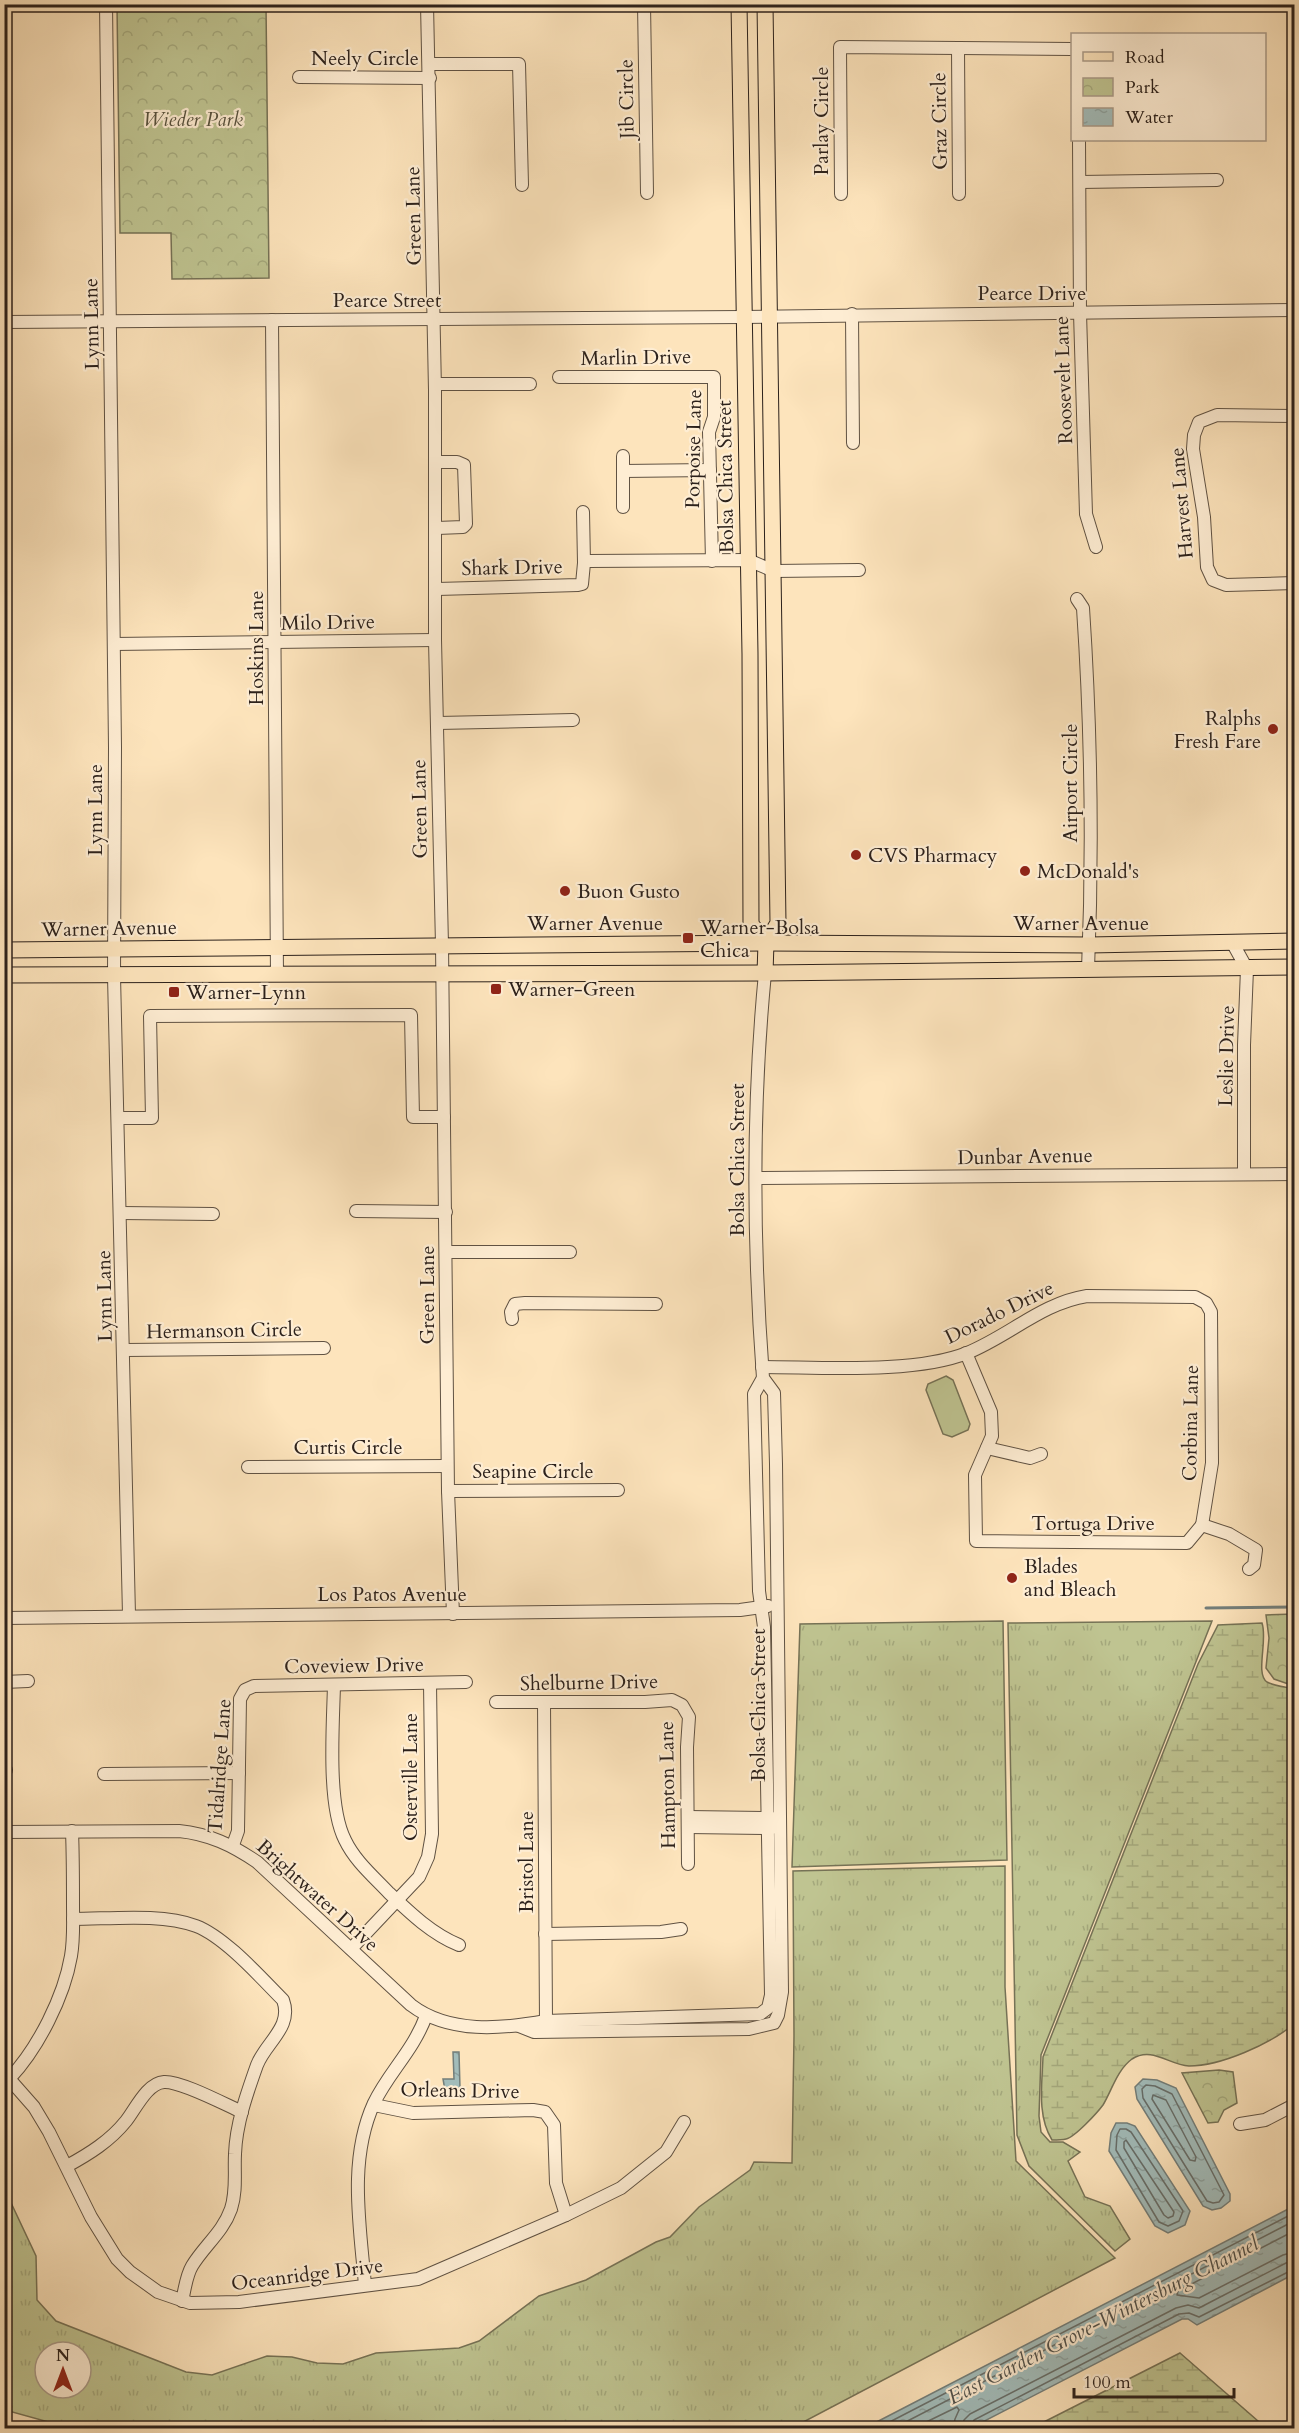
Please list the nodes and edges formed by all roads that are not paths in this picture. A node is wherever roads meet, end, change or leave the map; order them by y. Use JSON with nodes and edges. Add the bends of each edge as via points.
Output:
{"nodes":[{"id":1,"x":106,"y":4,"type":"edge"},
{"id":2,"x":428,"y":4,"type":"edge"},
{"id":3,"x":644,"y":4,"type":"edge"},
{"id":4,"x":739,"y":4,"type":"edge"},
{"id":5,"x":765,"y":4,"type":"edge"},
{"id":6,"x":958,"y":48,"type":"junction"},
{"id":7,"x":1071,"y":49,"type":"edge"},
{"id":8,"x":430,"y":64,"type":"junction"},
{"id":9,"x":299,"y":77,"type":"dead end"},
{"id":10,"x":430,"y":78,"type":"junction"},
{"id":11,"x":1079,"y":141,"type":"edge"},
{"id":12,"x":1217,"y":180,"type":"dead end"},
{"id":13,"x":1080,"y":182,"type":"junction"},
{"id":14,"x":522,"y":185,"type":"dead end"},
{"id":15,"x":647,"y":193,"type":"dead end"},
{"id":16,"x":841,"y":194,"type":"dead end"},
{"id":17,"x":959,"y":194,"type":"dead end"},
{"id":18,"x":1294,"y":309,"type":"edge"},
{"id":19,"x":1080,"y":312,"type":"junction"},
{"id":20,"x":852,"y":314,"type":"junction"},
{"id":21,"x":743,"y":317,"type":"junction"},
{"id":22,"x":769,"y":317,"type":"junction"},
{"id":23,"x":434,"y":319,"type":"junction"},
{"id":24,"x":272,"y":320,"type":"junction"},
{"id":25,"x":111,"y":321,"type":"junction"},
{"id":26,"x":4,"y":322,"type":"edge"},
{"id":27,"x":713,"y":375,"type":"joint"},
{"id":28,"x":560,"y":377,"type":"dead end"},
{"id":29,"x":435,"y":384,"type":"junction"},
{"id":30,"x":530,"y":384,"type":"dead end"},
{"id":31,"x":1294,"y":416,"type":"edge"},
{"id":32,"x":853,"y":443,"type":"dead end"},
{"id":33,"x":623,"y":456,"type":"dead end"},
{"id":34,"x":436,"y":462,"type":"junction"},
{"id":35,"x":710,"y":470,"type":"junction"},
{"id":36,"x":622,"y":471,"type":"junction"},
{"id":37,"x":623,"y":507,"type":"dead end"},
{"id":38,"x":583,"y":512,"type":"dead end"},
{"id":39,"x":437,"y":528,"type":"junction"},
{"id":40,"x":1096,"y":547,"type":"dead end"},
{"id":41,"x":711,"y":561,"type":"junction"},
{"id":42,"x":748,"y":561,"type":"junction"},
{"id":43,"x":584,"y":563,"type":"junction"},
{"id":44,"x":859,"y":570,"type":"dead end"},
{"id":45,"x":774,"y":571,"type":"junction"},
{"id":46,"x":1294,"y":584,"type":"edge"},
{"id":47,"x":437,"y":588,"type":"junction"},
{"id":48,"x":1077,"y":599,"type":"dead end"},
{"id":49,"x":435,"y":640,"type":"junction"},
{"id":50,"x":275,"y":642,"type":"junction"},
{"id":51,"x":114,"y":644,"type":"junction"},
{"id":52,"x":750,"y":713,"type":"junction"},
{"id":53,"x":776,"y":713,"type":"junction"},
{"id":54,"x":573,"y":720,"type":"dead end"},
{"id":55,"x":438,"y":723,"type":"junction"},
{"id":56,"x":1294,"y":941,"type":"edge"},
{"id":57,"x":1232,"y":942,"type":"junction"},
{"id":58,"x":766,"y":943,"type":"junction"},
{"id":59,"x":442,"y":945,"type":"junction"},
{"id":60,"x":1089,"y":945,"type":"junction"},
{"id":61,"x":277,"y":946,"type":"junction"},
{"id":62,"x":114,"y":948,"type":"junction"},
{"id":63,"x":4,"y":950,"type":"edge"},
{"id":64,"x":1294,"y":967,"type":"edge"},
{"id":65,"x":1247,"y":969,"type":"junction"},
{"id":66,"x":1088,"y":970,"type":"junction"},
{"id":67,"x":441,"y":973,"type":"junction"},
{"id":68,"x":765,"y":973,"type":"junction"},
{"id":69,"x":4,"y":975,"type":"edge"},
{"id":70,"x":277,"y":975,"type":"junction"},
{"id":71,"x":114,"y":976,"type":"junction"},
{"id":72,"x":444,"y":1117,"type":"junction"},
{"id":73,"x":119,"y":1118,"type":"junction"},
{"id":74,"x":1244,"y":1174,"type":"junction"},
{"id":75,"x":1294,"y":1174,"type":"edge"},
{"id":76,"x":756,"y":1178,"type":"junction"},
{"id":77,"x":356,"y":1211,"type":"dead end"},
{"id":78,"x":446,"y":1212,"type":"junction"},
{"id":79,"x":121,"y":1213,"type":"junction"},
{"id":80,"x":213,"y":1214,"type":"dead end"},
{"id":81,"x":446,"y":1252,"type":"junction"},
{"id":82,"x":570,"y":1252,"type":"dead end"},
{"id":83,"x":656,"y":1304,"type":"dead end"},
{"id":84,"x":1211,"y":1312,"type":"joint"},
{"id":85,"x":512,"y":1319,"type":"dead end"},
{"id":86,"x":324,"y":1348,"type":"dead end"},
{"id":87,"x":125,"y":1350,"type":"junction"},
{"id":88,"x":966,"y":1353,"type":"junction"},
{"id":89,"x":762,"y":1373,"type":"junction"},
{"id":90,"x":987,"y":1448,"type":"junction"},
{"id":91,"x":1041,"y":1454,"type":"dead end"},
{"id":92,"x":447,"y":1466,"type":"junction"},
{"id":93,"x":248,"y":1467,"type":"dead end"},
{"id":94,"x":618,"y":1490,"type":"dead end"},
{"id":95,"x":448,"y":1491,"type":"junction"},
{"id":96,"x":1202,"y":1526,"type":"junction"},
{"id":97,"x":1249,"y":1569,"type":"dead end"},
{"id":98,"x":778,"y":1603,"type":"junction"},
{"id":99,"x":761,"y":1607,"type":"junction"},
{"id":100,"x":453,"y":1614,"type":"junction"},
{"id":101,"x":129,"y":1615,"type":"junction"},
{"id":102,"x":4,"y":1618,"type":"edge"},
{"id":103,"x":28,"y":1681,"type":"dead end"},
{"id":104,"x":4,"y":1682,"type":"edge"},
{"id":105,"x":465,"y":1682,"type":"dead end"},
{"id":106,"x":430,"y":1683,"type":"junction"},
{"id":107,"x":334,"y":1685,"type":"junction"},
{"id":108,"x":245,"y":1690,"type":"joint"},
{"id":109,"x":496,"y":1702,"type":"dead end"},
{"id":110,"x":544,"y":1702,"type":"junction"},
{"id":111,"x":682,"y":1705,"type":"joint"},
{"id":112,"x":239,"y":1773,"type":"junction"},
{"id":113,"x":104,"y":1774,"type":"dead end"},
{"id":114,"x":688,"y":1822,"type":"junction"},
{"id":115,"x":773,"y":1823,"type":"junction"},
{"id":116,"x":72,"y":1831,"type":"junction"},
{"id":117,"x":4,"y":1832,"type":"edge"},
{"id":118,"x":233,"y":1845,"type":"junction"},
{"id":119,"x":688,"y":1864,"type":"dead end"},
{"id":120,"x":397,"y":1901,"type":"junction"},
{"id":121,"x":73,"y":1919,"type":"junction"},
{"id":122,"x":681,"y":1929,"type":"dead end"},
{"id":123,"x":545,"y":1934,"type":"junction"},
{"id":124,"x":459,"y":1945,"type":"dead end"},
{"id":125,"x":351,"y":1949,"type":"junction"},
{"id":126,"x":748,"y":2015,"type":"joint"},
{"id":127,"x":426,"y":2016,"type":"junction"},
{"id":128,"x":546,"y":2021,"type":"junction"},
{"id":129,"x":518,"y":2026,"type":"junction"},
{"id":130,"x":763,"y":2027,"type":"joint"},
{"id":131,"x":7,"y":2076,"type":"edge"},
{"id":132,"x":374,"y":2105,"type":"junction"},
{"id":133,"x":1294,"y":2105,"type":"edge"},
{"id":134,"x":242,"y":2112,"type":"junction"},
{"id":135,"x":684,"y":2122,"type":"dead end"},
{"id":136,"x":1240,"y":2124,"type":"dead end"},
{"id":137,"x":67,"y":2166,"type":"junction"},
{"id":138,"x":566,"y":2215,"type":"junction"},
{"id":139,"x":365,"y":2285,"type":"junction"},
{"id":140,"x":182,"y":2301,"type":"junction"}],
"edges":[{"from":1,"to":25,"type":"street","name":"Lynn Lane"},
{"from":2,"to":8,"type":"street","name":"Green Lane"},
{"from":3,"to":15,"type":"street","name":"Jib Circle"},
{"from":4,"to":21,"type":"main road","name":"Bolsa Chica Street"},
{"from":5,"to":22,"type":"main road","name":"Bolsa Chica Street"},
{"from":6,"to":7,"type":"street"},
{"from":6,"to":16,"type":"street","name":"Parlay Circle","via":[[840,47]]},
{"from":6,"to":17,"type":"street","name":"Graz Circle"},
{"from":8,"to":10,"type":"street","name":"Green Lane"},
{"from":8,"to":14,"type":"street","via":[[519,64]]},
{"from":9,"to":10,"type":"street","name":"Neely Circle"},
{"from":10,"to":23,"type":"street","name":"Green Lane"},
{"from":11,"to":13,"type":"street","name":"Roosevelt Lane"},
{"from":12,"to":13,"type":"street"},
{"from":13,"to":19,"type":"street","name":"Roosevelt Lane"},
{"from":18,"to":19,"type":"street","name":"Pearce Drive"},
{"from":19,"to":20,"type":"street","name":"Pearce Drive"},
{"from":19,"to":40,"type":"street","name":"Roosevelt Lane","via":[[1086,514]]},
{"from":20,"to":22,"type":"street","name":"Pearce Drive"},
{"from":20,"to":32,"type":"street"},
{"from":21,"to":22,"type":"street","name":"Pearce Street"},
{"from":21,"to":23,"type":"street","name":"Pearce Street"},
{"from":21,"to":42,"type":"main road","name":"Bolsa Chica Street"},
{"from":22,"to":45,"type":"main road","name":"Bolsa Chica Street"},
{"from":23,"to":24,"type":"street","name":"Pearce Street"},
{"from":23,"to":29,"type":"street","name":"Green Lane"},
{"from":24,"to":25,"type":"street","name":"Pearce Street"},
{"from":24,"to":50,"type":"street","name":"Hoskins Lane"},
{"from":25,"to":26,"type":"street","name":"Pearce Street"},
{"from":25,"to":51,"type":"street","name":"Lynn Lane"},
{"from":27,"to":28,"type":"street","name":"Marlin Drive"},
{"from":27,"to":35,"type":"street","name":"Porpoise Lane"},
{"from":29,"to":30,"type":"street"},
{"from":29,"to":34,"type":"street","name":"Green Lane"},
{"from":31,"to":46,"type":"street","name":"Harvest Lane","via":[[1217,415],[1199,422],[1193,449],[1204,517],[1206,567],[1213,580],[1226,585]]},
{"from":33,"to":36,"type":"street"},
{"from":34,"to":39,"type":"street","name":"Green Lane"},
{"from":34,"to":39,"type":"street","via":[[464,465],[466,512],[463,527]]},
{"from":35,"to":36,"type":"street"},
{"from":35,"to":41,"type":"street","name":"Porpoise Lane"},
{"from":36,"to":37,"type":"street"},
{"from":38,"to":43,"type":"street"},
{"from":39,"to":47,"type":"street","name":"Green Lane"},
{"from":41,"to":42,"type":"street","name":"Shark Drive"},
{"from":41,"to":43,"type":"street","name":"Shark Drive"},
{"from":42,"to":45,"type":"street"},
{"from":42,"to":52,"type":"main road","name":"Bolsa Chica Street"},
{"from":43,"to":47,"type":"street","name":"Shark Drive","via":[[584,580],[578,585]]},
{"from":44,"to":45,"type":"street"},
{"from":45,"to":53,"type":"main road","name":"Bolsa Chica Street"},
{"from":47,"to":49,"type":"street","name":"Green Lane"},
{"from":48,"to":60,"type":"street","name":"Airport Circle","via":[[1083,608],[1088,685]]},
{"from":49,"to":50,"type":"street","name":"Milo Drive"},
{"from":49,"to":55,"type":"street","name":"Green Lane"},
{"from":50,"to":51,"type":"street","name":"Milo Drive"},
{"from":50,"to":61,"type":"street","name":"Hoskins Lane"},
{"from":51,"to":62,"type":"street","name":"Lynn Lane"},
{"from":52,"to":53,"type":"main road"},
{"from":52,"to":58,"type":"main road","name":"Bolsa Chica Street","via":[[751,924]]},
{"from":53,"to":58,"type":"main road","name":"Bolsa Chica Street","via":[[778,923]]},
{"from":54,"to":55,"type":"street"},
{"from":55,"to":59,"type":"street","name":"Green Lane"},
{"from":56,"to":57,"type":"main road","name":"Warner Avenue"},
{"from":57,"to":60,"type":"main road","name":"Warner Avenue"},
{"from":57,"to":65,"type":"street"},
{"from":58,"to":59,"type":"main road","name":"Warner Avenue"},
{"from":58,"to":60,"type":"main road","name":"Warner Avenue"},
{"from":58,"to":68,"type":"main road","name":"Bolsa Chica Street"},
{"from":59,"to":61,"type":"main road","name":"Warner Avenue"},
{"from":59,"to":67,"type":"street","name":"Green Lane"},
{"from":60,"to":66,"type":"street","name":"Airport Circle"},
{"from":61,"to":62,"type":"main road","name":"Warner Avenue"},
{"from":61,"to":70,"type":"street","name":"Hoskins Lane"},
{"from":62,"to":63,"type":"main road","name":"Warner Avenue"},
{"from":62,"to":71,"type":"street","name":"Lynn Lane"},
{"from":64,"to":65,"type":"main road"},
{"from":65,"to":66,"type":"main road"},
{"from":65,"to":74,"type":"street","name":"Leslie Drive"},
{"from":66,"to":68,"type":"main road"},
{"from":67,"to":68,"type":"main road"},
{"from":67,"to":70,"type":"main road"},
{"from":67,"to":72,"type":"street","name":"Green Lane"},
{"from":68,"to":76,"type":"street","name":"Bolsa Chica Street","via":[[759,1038]]},
{"from":69,"to":71,"type":"main road"},
{"from":70,"to":71,"type":"main road"},
{"from":71,"to":73,"type":"street","name":"Lynn Lane"},
{"from":72,"to":73,"type":"street","via":[[413,1117],[411,1015],[150,1016],[152,1118]]},
{"from":72,"to":78,"type":"street","name":"Green Lane"},
{"from":73,"to":79,"type":"street","name":"Lynn Lane"},
{"from":74,"to":75,"type":"street","name":"Dunbar Avenue"},
{"from":74,"to":76,"type":"street","name":"Dunbar Avenue"},
{"from":76,"to":89,"type":"street","name":"Bolsa Chica Street"},
{"from":77,"to":78,"type":"street"},
{"from":78,"to":81,"type":"street","name":"Green Lane"},
{"from":79,"to":80,"type":"street"},
{"from":79,"to":87,"type":"street","name":"Lynn Lane"},
{"from":81,"to":82,"type":"street"},
{"from":81,"to":92,"type":"street","name":"Green Lane"},
{"from":83,"to":85,"type":"street","via":[[515,1304]]},
{"from":84,"to":88,"type":"street","name":"Dorado Drive","via":[[1201,1300],[1188,1295],[1087,1296],[1051,1306]]},
{"from":84,"to":96,"type":"street","name":"Corbina Lane","via":[[1212,1462]]},
{"from":86,"to":87,"type":"street","name":"Hermanson Circle"},
{"from":87,"to":101,"type":"street","name":"Lynn Lane"},
{"from":88,"to":89,"type":"street","name":"Dorado Drive","via":[[934,1363]]},
{"from":88,"to":90,"type":"street","via":[[991,1412],[992,1436]]},
{"from":89,"to":98,"type":"street","name":"Bolsa Chica Street","via":[[774,1393]]},
{"from":89,"to":99,"type":"street","name":"Bolsa Chica Street","via":[[754,1394]]},
{"from":90,"to":91,"type":"street","via":[[1030,1458]]},
{"from":90,"to":96,"type":"street","name":"Tortuga Drive","via":[[975,1475],[976,1541],[1187,1543]]},
{"from":92,"to":93,"type":"street","name":"Curtis Circle"},
{"from":92,"to":95,"type":"street","name":"Green Lane"},
{"from":94,"to":95,"type":"street","name":"Seapine Circle"},
{"from":95,"to":100,"type":"street","name":"Green Lane"},
{"from":96,"to":97,"type":"street","via":[[1229,1534],[1256,1550],[1254,1565]]},
{"from":98,"to":99,"type":"street","name":"Los Patos Avenue"},
{"from":98,"to":115,"type":"street","name":"Bolsa Chica Street"},
{"from":99,"to":100,"type":"street","name":"Los Patos Avenue"},
{"from":99,"to":115,"type":"street","name":"Bolsa Chica Street"},
{"from":100,"to":101,"type":"street","name":"Los Patos Avenue"},
{"from":101,"to":102,"type":"street","name":"Los Patos Avenue"},
{"from":103,"to":104,"type":"street"},
{"from":105,"to":106,"type":"street","name":"Coveview Drive"},
{"from":106,"to":107,"type":"street","name":"Coveview Drive"},
{"from":106,"to":120,"type":"street","name":"Osterville Lane","via":[[430,1846],[419,1877]]},
{"from":107,"to":108,"type":"street","name":"Coveview Drive","via":[[254,1686]]},
{"from":107,"to":120,"type":"street","via":[[337,1822],[359,1862]]},
{"from":108,"to":112,"type":"street","name":"Tidalridge Lane","via":[[240,1699]]},
{"from":109,"to":110,"type":"street","name":"Shelburne Drive"},
{"from":110,"to":111,"type":"street","name":"Shelburne Drive","via":[[672,1700]]},
{"from":110,"to":123,"type":"street","name":"Bristol Lane"},
{"from":111,"to":114,"type":"street","name":"Hampton Lane","via":[[689,1717]]},
{"from":112,"to":113,"type":"street"},
{"from":112,"to":118,"type":"street","name":"Tidalridge Lane","via":[[238,1831]]},
{"from":114,"to":115,"type":"street"},
{"from":114,"to":119,"type":"street","name":"Hampton Lane"},
{"from":115,"to":126,"type":"street","name":"Bolsa Chica Street","via":[[771,2000],[760,2014]]},
{"from":115,"to":130,"type":"street","name":"Bolsa Chica Street","via":[[782,1992],[778,2015]]},
{"from":116,"to":117,"type":"street","name":"Brightwater Drive"},
{"from":116,"to":118,"type":"street","name":"Brightwater Drive","via":[[179,1831]]},
{"from":116,"to":121,"type":"street"},
{"from":118,"to":125,"type":"street","name":"Brightwater Drive","via":[[257,1862]]},
{"from":120,"to":124,"type":"street","via":[[440,1937]]},
{"from":120,"to":125,"type":"street","name":"Osterville Lane"},
{"from":121,"to":131,"type":"street","via":[[72,1953],[59,1997],[21,2066]]},
{"from":121,"to":134,"type":"street","via":[[159,1919],[196,1926],[226,1945],[283,2000],[287,2014],[260,2060]]},
{"from":122,"to":123,"type":"street"},
{"from":123,"to":128,"type":"street","name":"Bristol Lane"},
{"from":125,"to":127,"type":"street","name":"Brightwater Drive"},
{"from":126,"to":128,"type":"street","name":"Brightwater Drive"},
{"from":127,"to":129,"type":"street","name":"Brightwater Drive","via":[[465,2026]]},
{"from":127,"to":132,"type":"street","via":[[416,2040]]},
{"from":128,"to":129,"type":"street","name":"Brightwater Drive"},
{"from":129,"to":130,"type":"street","name":"Brightwater Drive","via":[[534,2032]]},
{"from":131,"to":137,"type":"street","name":"Oceanridge Drive","via":[[34,2107]]},
{"from":132,"to":138,"type":"street","name":"Orleans Drive","via":[[413,2113],[545,2112],[554,2125],[556,2183]]},
{"from":132,"to":139,"type":"street","via":[[362,2144],[357,2186]]},
{"from":133,"to":136,"type":"street","via":[[1265,2120]]},
{"from":134,"to":137,"type":"street","via":[[162,2082],[153,2086],[111,2136]]},
{"from":134,"to":140,"type":"street","via":[[231,2208],[222,2228],[191,2269]]},
{"from":135,"to":138,"type":"street","name":"Oceanridge Drive","via":[[666,2152],[643,2172],[621,2188]]},
{"from":137,"to":140,"type":"street","name":"Oceanridge Drive","via":[[91,2217],[117,2259],[142,2282]]},
{"from":138,"to":139,"type":"street","name":"Oceanridge Drive","via":[[417,2279]]},
{"from":139,"to":140,"type":"street","name":"Oceanridge Drive","via":[[239,2302]]}]}
